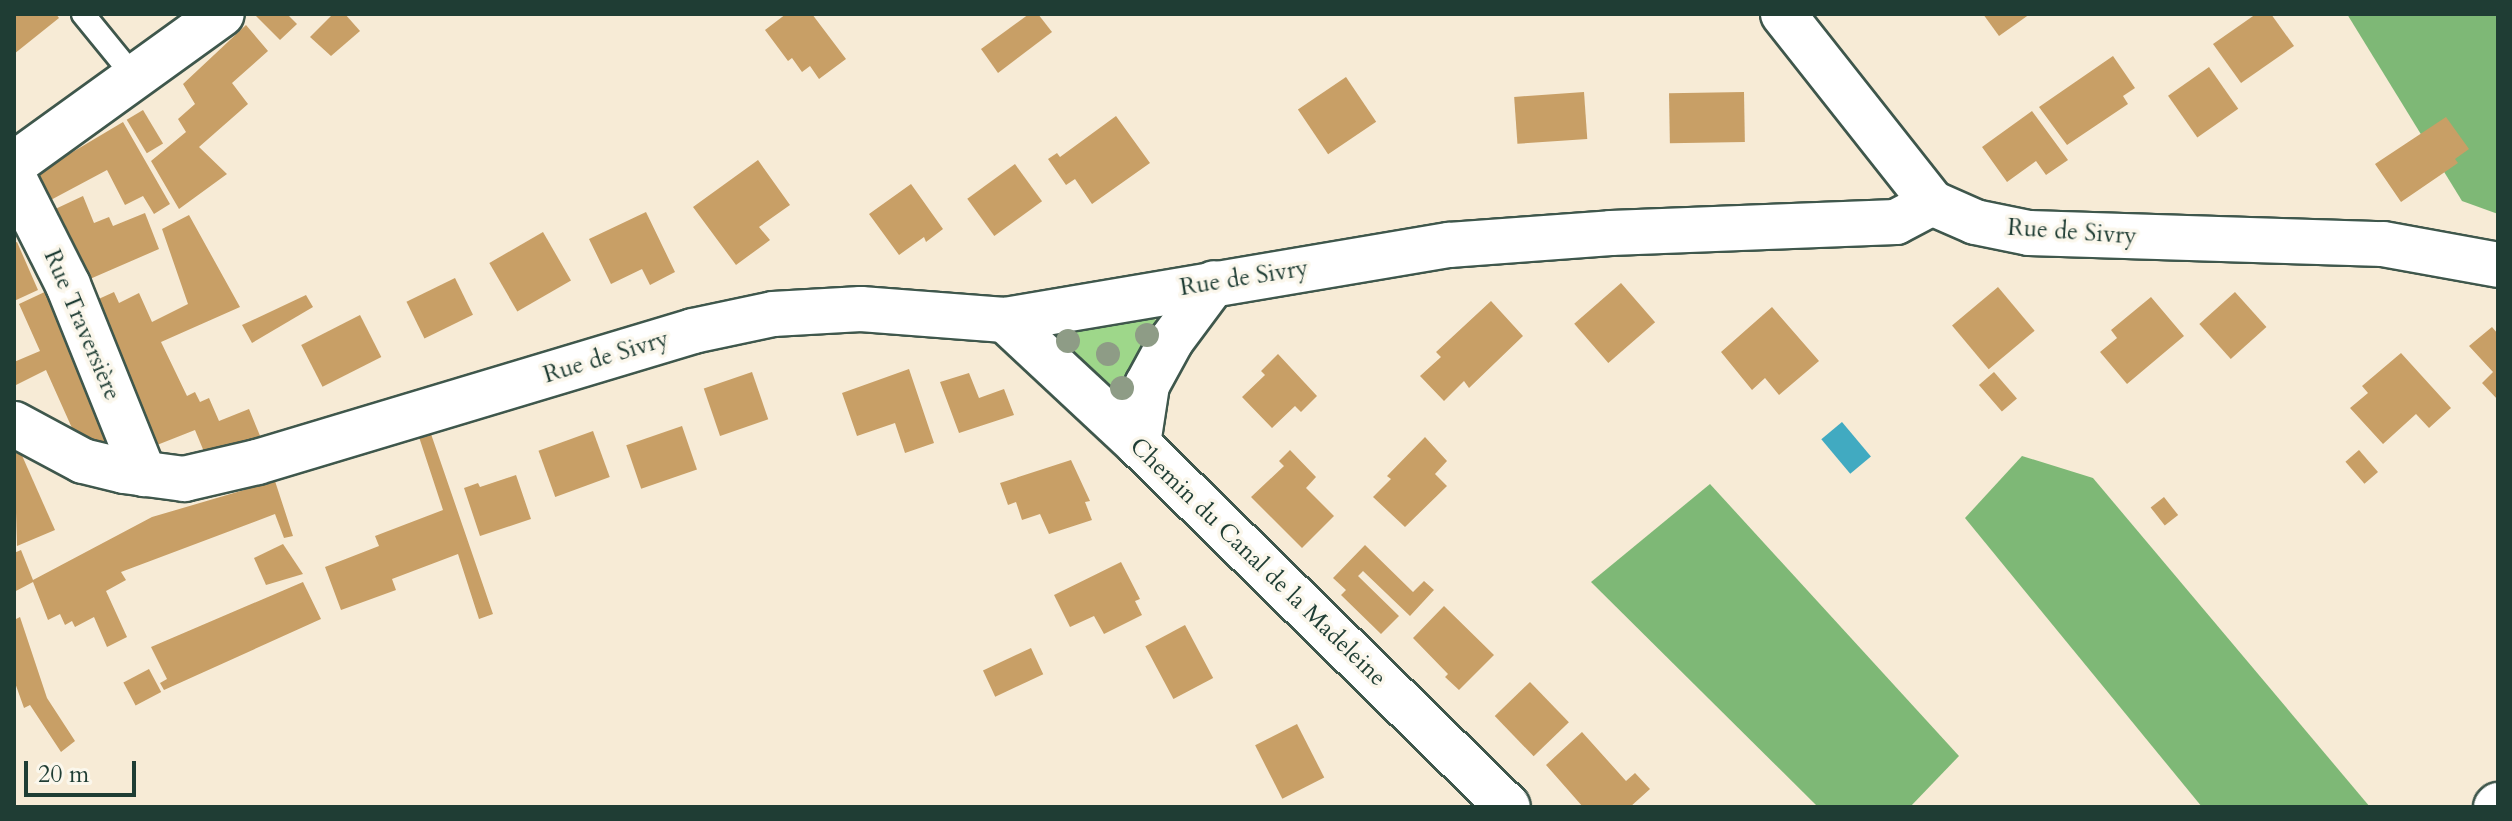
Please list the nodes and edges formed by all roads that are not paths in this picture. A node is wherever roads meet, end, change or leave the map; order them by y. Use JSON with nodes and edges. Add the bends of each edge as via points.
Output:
{"nodes":[{"id":1,"x":83,"y":14,"type":"edge"},
{"id":2,"x":222,"y":14,"type":"edge"},
{"id":3,"x":1783,"y":14,"type":"edge"},
{"id":4,"x":136,"y":79,"type":"junction"},
{"id":5,"x":14,"y":164,"type":"edge"},
{"id":6,"x":14,"y":178,"type":"edge"},
{"id":7,"x":1932,"y":203,"type":"junction"},
{"id":8,"x":2498,"y":265,"type":"edge"},
{"id":9,"x":1214,"y":283,"type":"junction"},
{"id":10,"x":1005,"y":320,"type":"junction"},
{"id":11,"x":14,"y":424,"type":"edge"},
{"id":12,"x":1138,"y":444,"type":"junction"},
{"id":13,"x":144,"y":474,"type":"junction"},
{"id":14,"x":1508,"y":807,"type":"edge"}],
"edges":[{"from":1,"to":4,"type":"lane"},
{"from":2,"to":4,"type":"street"},
{"from":3,"to":7,"type":"street"},
{"from":4,"to":5,"type":"street"},
{"from":6,"to":13,"type":"street","name":"Rue Traversière","via":[[68,285]]},
{"from":7,"to":8,"type":"street","name":"Rue de Sivry","via":[[1975,222],[2029,233],[2383,244]]},
{"from":7,"to":9,"type":"street","name":"Rue de Sivry","via":[[1896,222],[1449,245]]},
{"from":9,"to":10,"type":"street","name":"Rue de Sivry"},
{"from":9,"to":12,"type":"street","via":[[1171,341],[1147,385]]},
{"from":10,"to":12,"type":"street","name":"Chemin du Canal de la Madeleine"},
{"from":10,"to":13,"type":"street","name":"Rue de Sivry","via":[[861,309],[773,314],[693,331],[257,462],[184,479]]},
{"from":11,"to":13,"type":"street","name":"Rue de Sivry","via":[[83,461]]},
{"from":12,"to":14,"type":"street","name":"Chemin du Canal de la Madeleine"}]}
